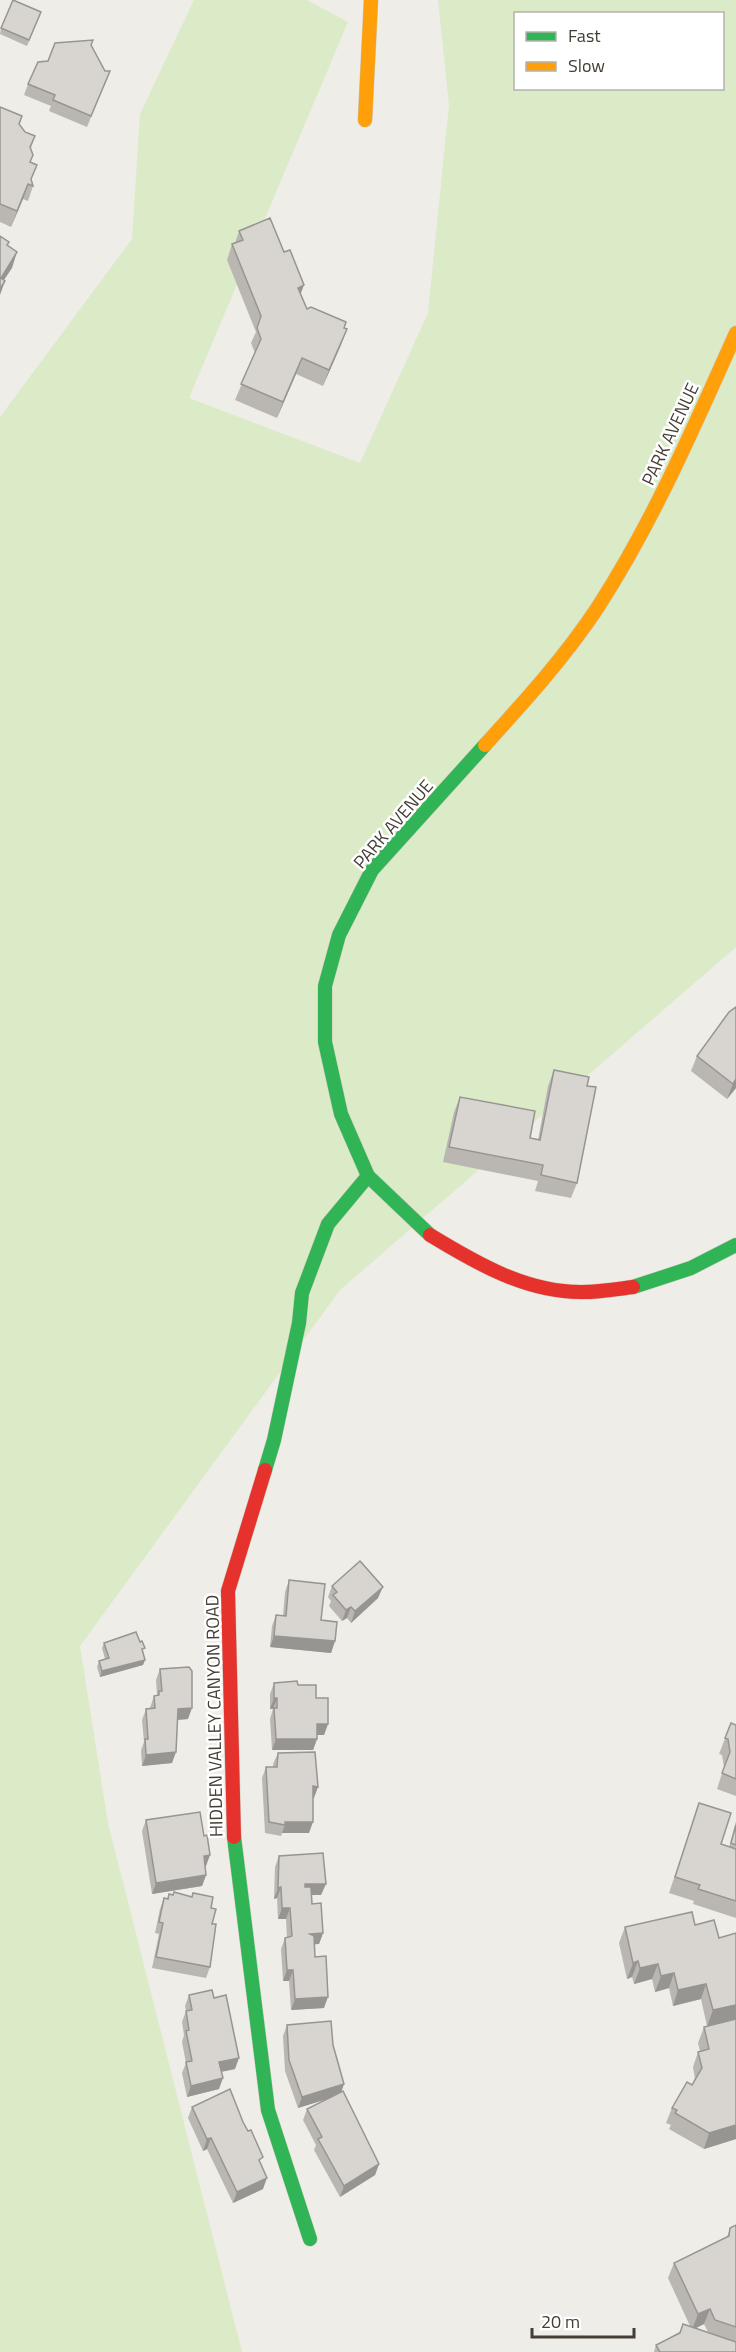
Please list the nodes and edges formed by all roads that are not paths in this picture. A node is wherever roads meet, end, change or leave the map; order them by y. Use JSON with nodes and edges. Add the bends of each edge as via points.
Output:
{"nodes":[{"id":1,"x":371,"y":0,"type":"edge"},
{"id":2,"x":365,"y":120,"type":"dead end"},
{"id":3,"x":736,"y":333,"type":"edge"},
{"id":4,"x":368,"y":1176,"type":"junction"},
{"id":5,"x":736,"y":1245,"type":"edge"},
{"id":6,"x":310,"y":2239,"type":"dead end"}],
"edges":[{"from":1,"to":2,"type":"main road"},
{"from":3,"to":4,"type":"main road","name":"PARK AVENUE","via":[[644,531],[597,608],[544,680],[372,870],[339,934],[325,986],[325,1042],[341,1114]]},
{"from":4,"to":5,"type":"main road","name":"PARK AVENUE","via":[[422,1231],[476,1263],[530,1285],[580,1292],[639,1287],[691,1268]]},
{"from":4,"to":6,"type":"main road","name":"HIDDEN VALLEY CANYON ROAD","via":[[328,1224],[302,1293],[274,1440],[228,1591],[232,1821],[253,1999],[268,2110]]}]}
